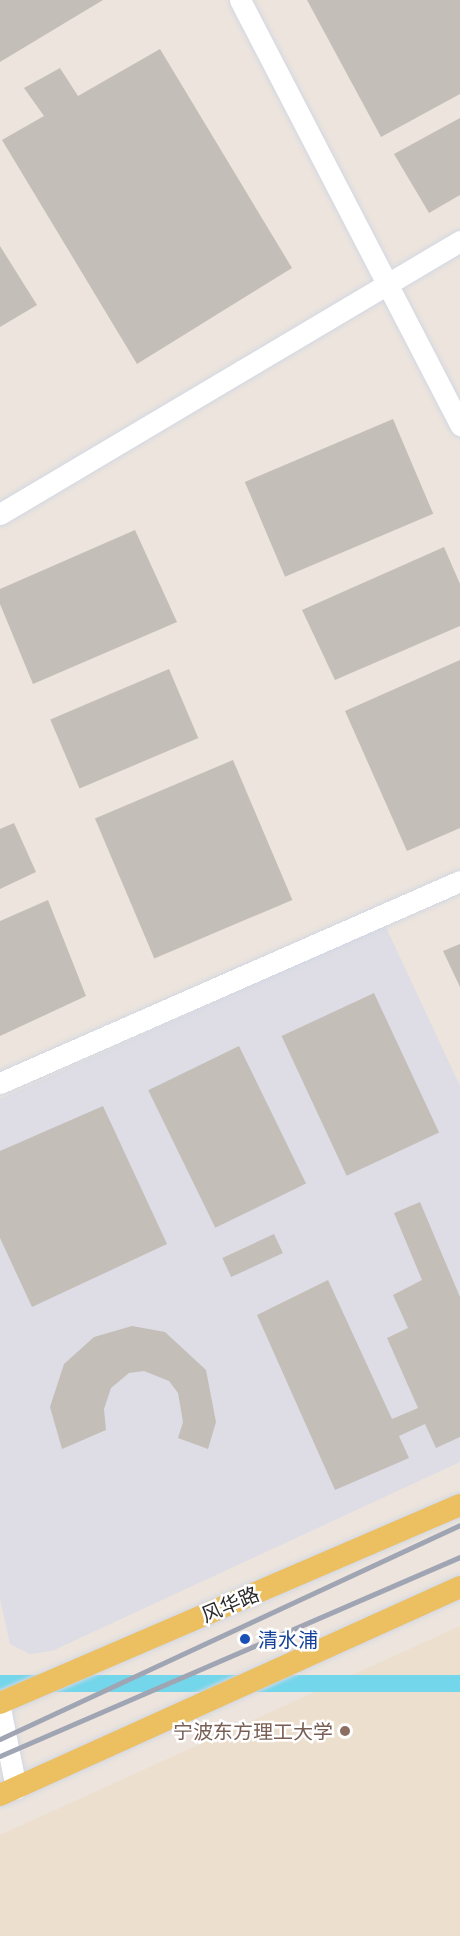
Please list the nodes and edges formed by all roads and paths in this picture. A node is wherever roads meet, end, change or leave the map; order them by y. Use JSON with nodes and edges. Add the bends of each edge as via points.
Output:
{"nodes":[{"id":1,"x":240,"y":0,"type":"edge"},
{"id":2,"x":460,"y":241,"type":"edge"},
{"id":3,"x":389,"y":286,"type":"junction"},
{"id":4,"x":460,"y":425,"type":"edge"},
{"id":5,"x":0,"y":513,"type":"edge"},
{"id":6,"x":460,"y":881,"type":"edge"},
{"id":7,"x":0,"y":1083,"type":"edge"},
{"id":8,"x":460,"y":1505,"type":"edge"},
{"id":9,"x":460,"y":1587,"type":"edge"},
{"id":10,"x":0,"y":1703,"type":"edge"},
{"id":11,"x":0,"y":1708,"type":"edge"},
{"id":12,"x":8,"y":1792,"type":"edge"}],
"edges":[{"from":1,"to":3,"type":"street"},
{"from":2,"to":3,"type":"street"},
{"from":3,"to":4,"type":"street"},
{"from":3,"to":5,"type":"street"},
{"from":6,"to":7,"type":"street"},
{"from":8,"to":10,"type":"main road","name":"风华路"},
{"from":9,"to":12,"type":"main road"},
{"from":11,"to":12,"type":"street"}]}
